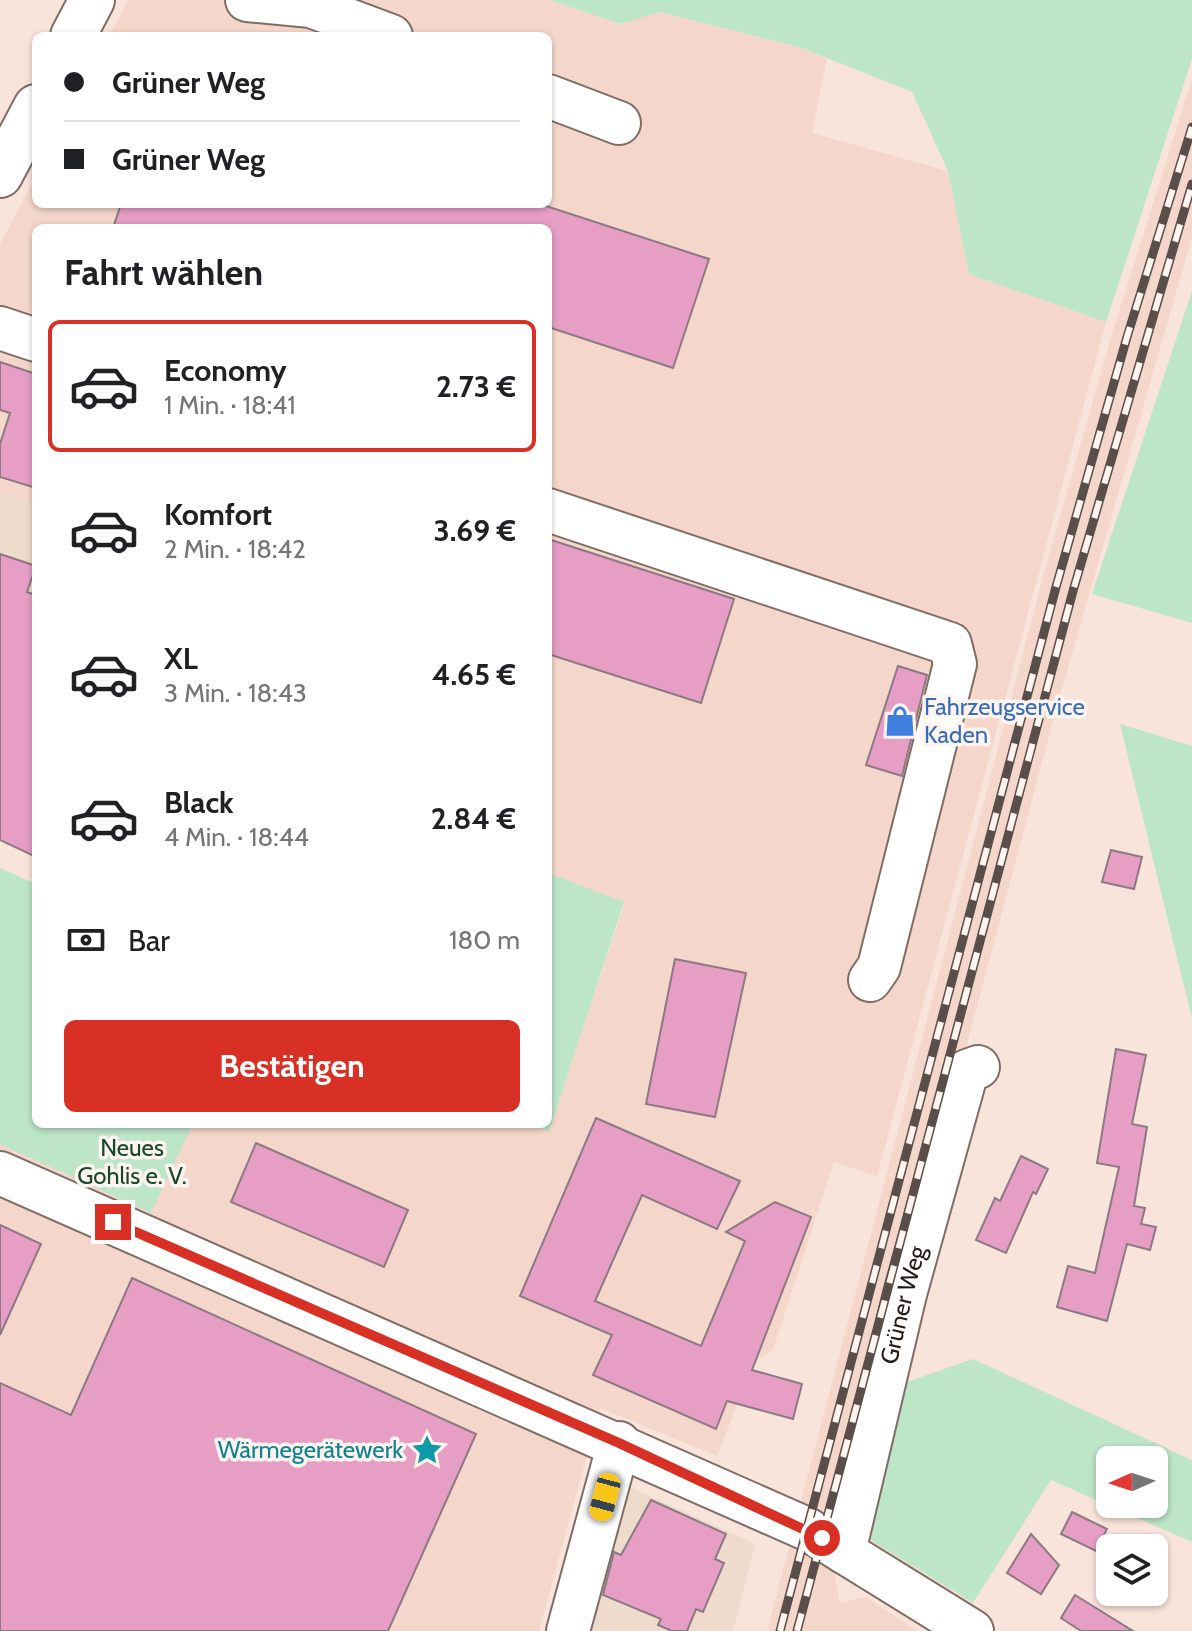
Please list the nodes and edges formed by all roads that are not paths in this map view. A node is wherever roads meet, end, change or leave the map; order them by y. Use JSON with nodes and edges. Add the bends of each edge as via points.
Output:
{"nodes":[{"id":1,"x":92,"y":0,"type":"edge"},
{"id":2,"x":247,"y":0,"type":"edge"},
{"id":3,"x":75,"y":32,"type":"edge"},
{"id":4,"x":380,"y":32,"type":"edge"},
{"id":5,"x":552,"y":98,"type":"edge"},
{"id":6,"x":32,"y":114,"type":"edge"},
{"id":7,"x":619,"y":123,"type":"dead end"},
{"id":8,"x":1,"y":171,"type":"edge"},
{"id":9,"x":0,"y":328,"type":"edge"},
{"id":10,"x":32,"y":339,"type":"edge"},
{"id":11,"x":552,"y":511,"type":"edge"},
{"id":12,"x":870,"y":980,"type":"dead end"},
{"id":13,"x":978,"y":1067,"type":"dead end"},
{"id":14,"x":0,"y":1173,"type":"edge"},
{"id":15,"x":619,"y":1443,"type":"junction"},
{"id":16,"x":844,"y":1552,"type":"junction"},
{"id":17,"x":568,"y":1631,"type":"edge"},
{"id":18,"x":972,"y":1631,"type":"edge"}],
"edges":[{"from":1,"to":3,"type":"main road"},
{"from":2,"to":4,"type":"street","via":[[311,6]]},
{"from":5,"to":7,"type":"street"},
{"from":6,"to":8,"type":"main road"},
{"from":9,"to":10,"type":"street"},
{"from":11,"to":12,"type":"street","via":[[950,644],[955,664],[879,967]]},
{"from":13,"to":16,"type":"street","name":"Grüner Weg","via":[[967,1071],[905,1294]]},
{"from":14,"to":15,"type":"street"},
{"from":15,"to":16,"type":"street","via":[[807,1529]]},
{"from":15,"to":17,"type":"street"},
{"from":16,"to":18,"type":"street"}]}
